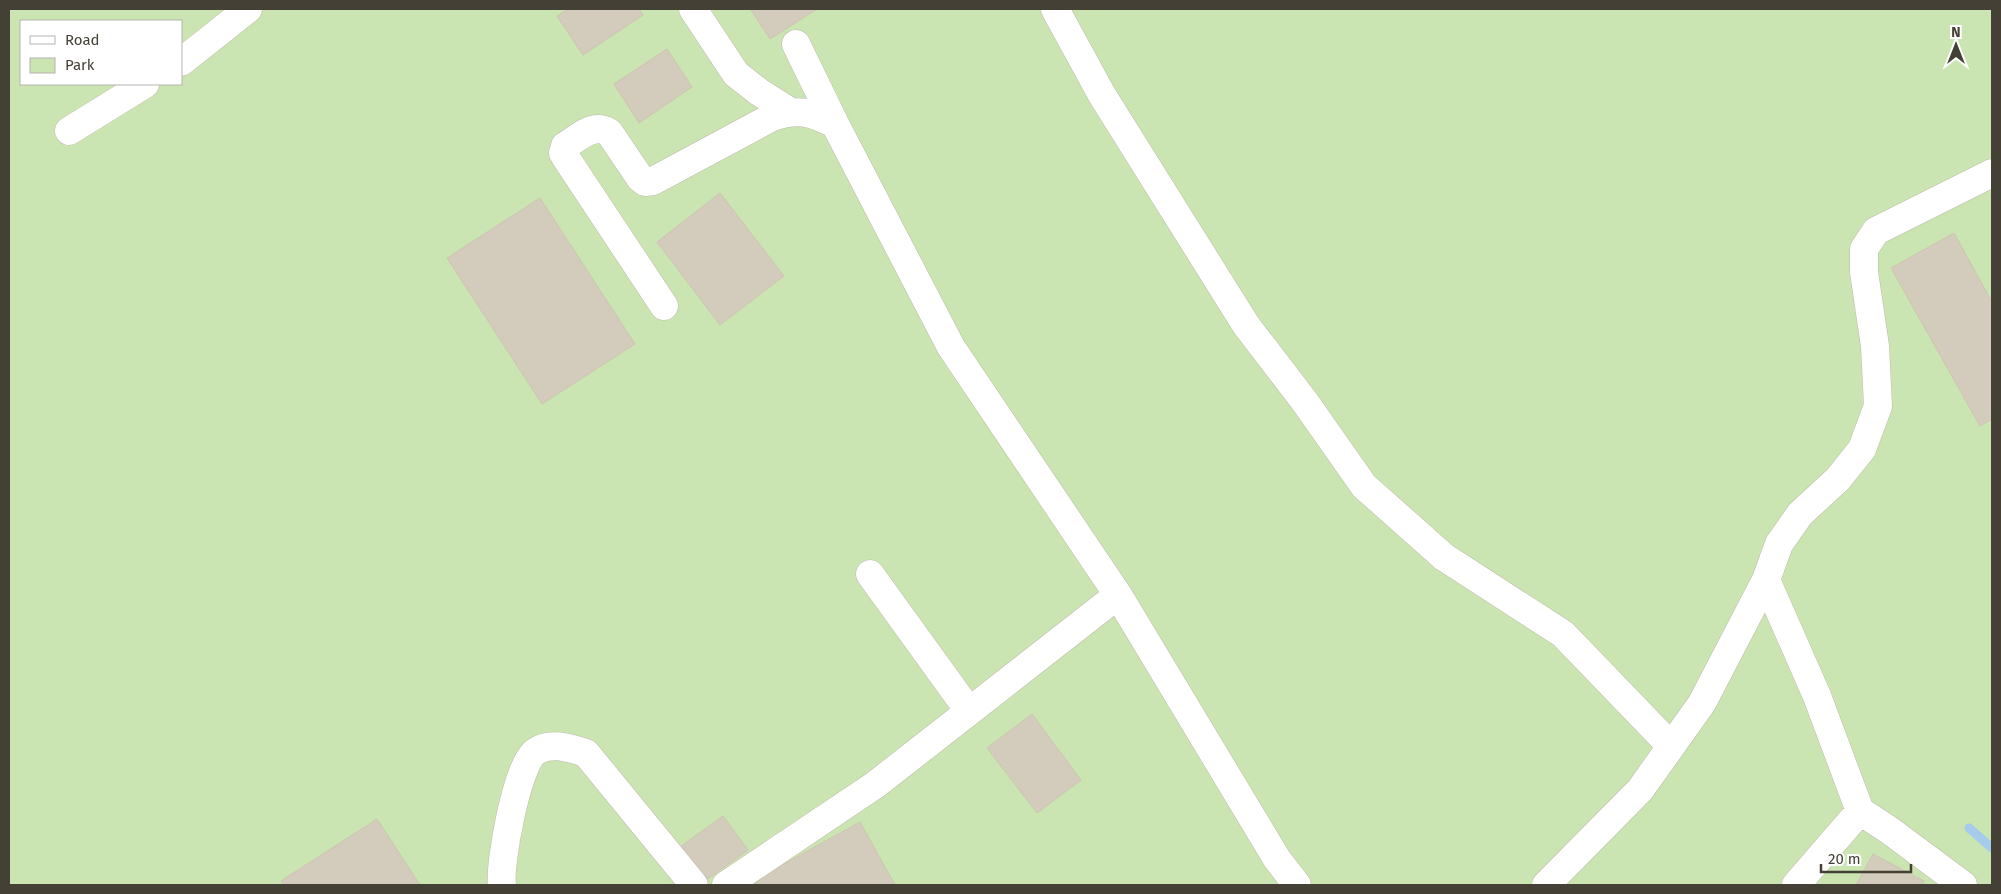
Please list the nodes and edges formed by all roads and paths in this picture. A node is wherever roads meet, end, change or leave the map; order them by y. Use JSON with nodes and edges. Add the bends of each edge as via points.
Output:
{"nodes":[{"id":1,"x":248,"y":9,"type":"edge"},
{"id":2,"x":693,"y":9,"type":"edge"},
{"id":3,"x":1056,"y":9,"type":"edge"},
{"id":4,"x":796,"y":44,"type":"dead end"},
{"id":5,"x":182,"y":61,"type":"edge"},
{"id":6,"x":143,"y":85,"type":"edge"},
{"id":7,"x":789,"y":111,"type":"junction"},
{"id":8,"x":835,"y":124,"type":"junction"},
{"id":9,"x":69,"y":131,"type":"dead end"},
{"id":10,"x":1992,"y":173,"type":"edge"},
{"id":11,"x":664,"y":306,"type":"dead end"},
{"id":12,"x":870,"y":574,"type":"dead end"},
{"id":13,"x":1766,"y":580,"type":"junction"},
{"id":14,"x":1118,"y":595,"type":"junction"},
{"id":15,"x":969,"y":712,"type":"junction"},
{"id":16,"x":1671,"y":746,"type":"junction"},
{"id":17,"x":1860,"y":812,"type":"junction"},
{"id":18,"x":502,"y":885,"type":"edge"},
{"id":19,"x":694,"y":885,"type":"edge"},
{"id":20,"x":726,"y":885,"type":"edge"},
{"id":21,"x":1297,"y":885,"type":"edge"},
{"id":22,"x":1546,"y":885,"type":"edge"},
{"id":23,"x":1796,"y":885,"type":"edge"},
{"id":24,"x":1963,"y":885,"type":"edge"}],
"edges":[{"from":1,"to":5,"type":"street"},
{"from":2,"to":7,"type":"street","via":[[736,74]]},
{"from":3,"to":16,"type":"street","via":[[1102,95],[1246,325],[1364,486],[1444,557],[1563,634]]},
{"from":4,"to":8,"type":"street"},
{"from":6,"to":9,"type":"street"},
{"from":7,"to":8,"type":"street","via":[[811,113]]},
{"from":7,"to":11,"type":"street","via":[[652,181],[645,182],[640,178],[609,132],[601,128],[566,146],[563,152],[566,158]]},
{"from":8,"to":14,"type":"street","via":[[951,348]]},
{"from":10,"to":13,"type":"street","via":[[1876,231],[1864,250],[1878,406],[1862,449],[1838,479],[1800,514],[1779,544]]},
{"from":12,"to":15,"type":"street"},
{"from":13,"to":16,"type":"street","via":[[1702,703]]},
{"from":13,"to":17,"type":"street","via":[[1817,696]]},
{"from":14,"to":15,"type":"street"},
{"from":14,"to":21,"type":"street","via":[[1277,859]]},
{"from":15,"to":20,"type":"street","via":[[875,785]]},
{"from":16,"to":22,"type":"street","via":[[1640,790]]},
{"from":17,"to":23,"type":"street"},
{"from":17,"to":24,"type":"street"},
{"from":18,"to":19,"type":"street","via":[[509,822],[523,773],[534,753],[550,746],[586,753]]}]}
